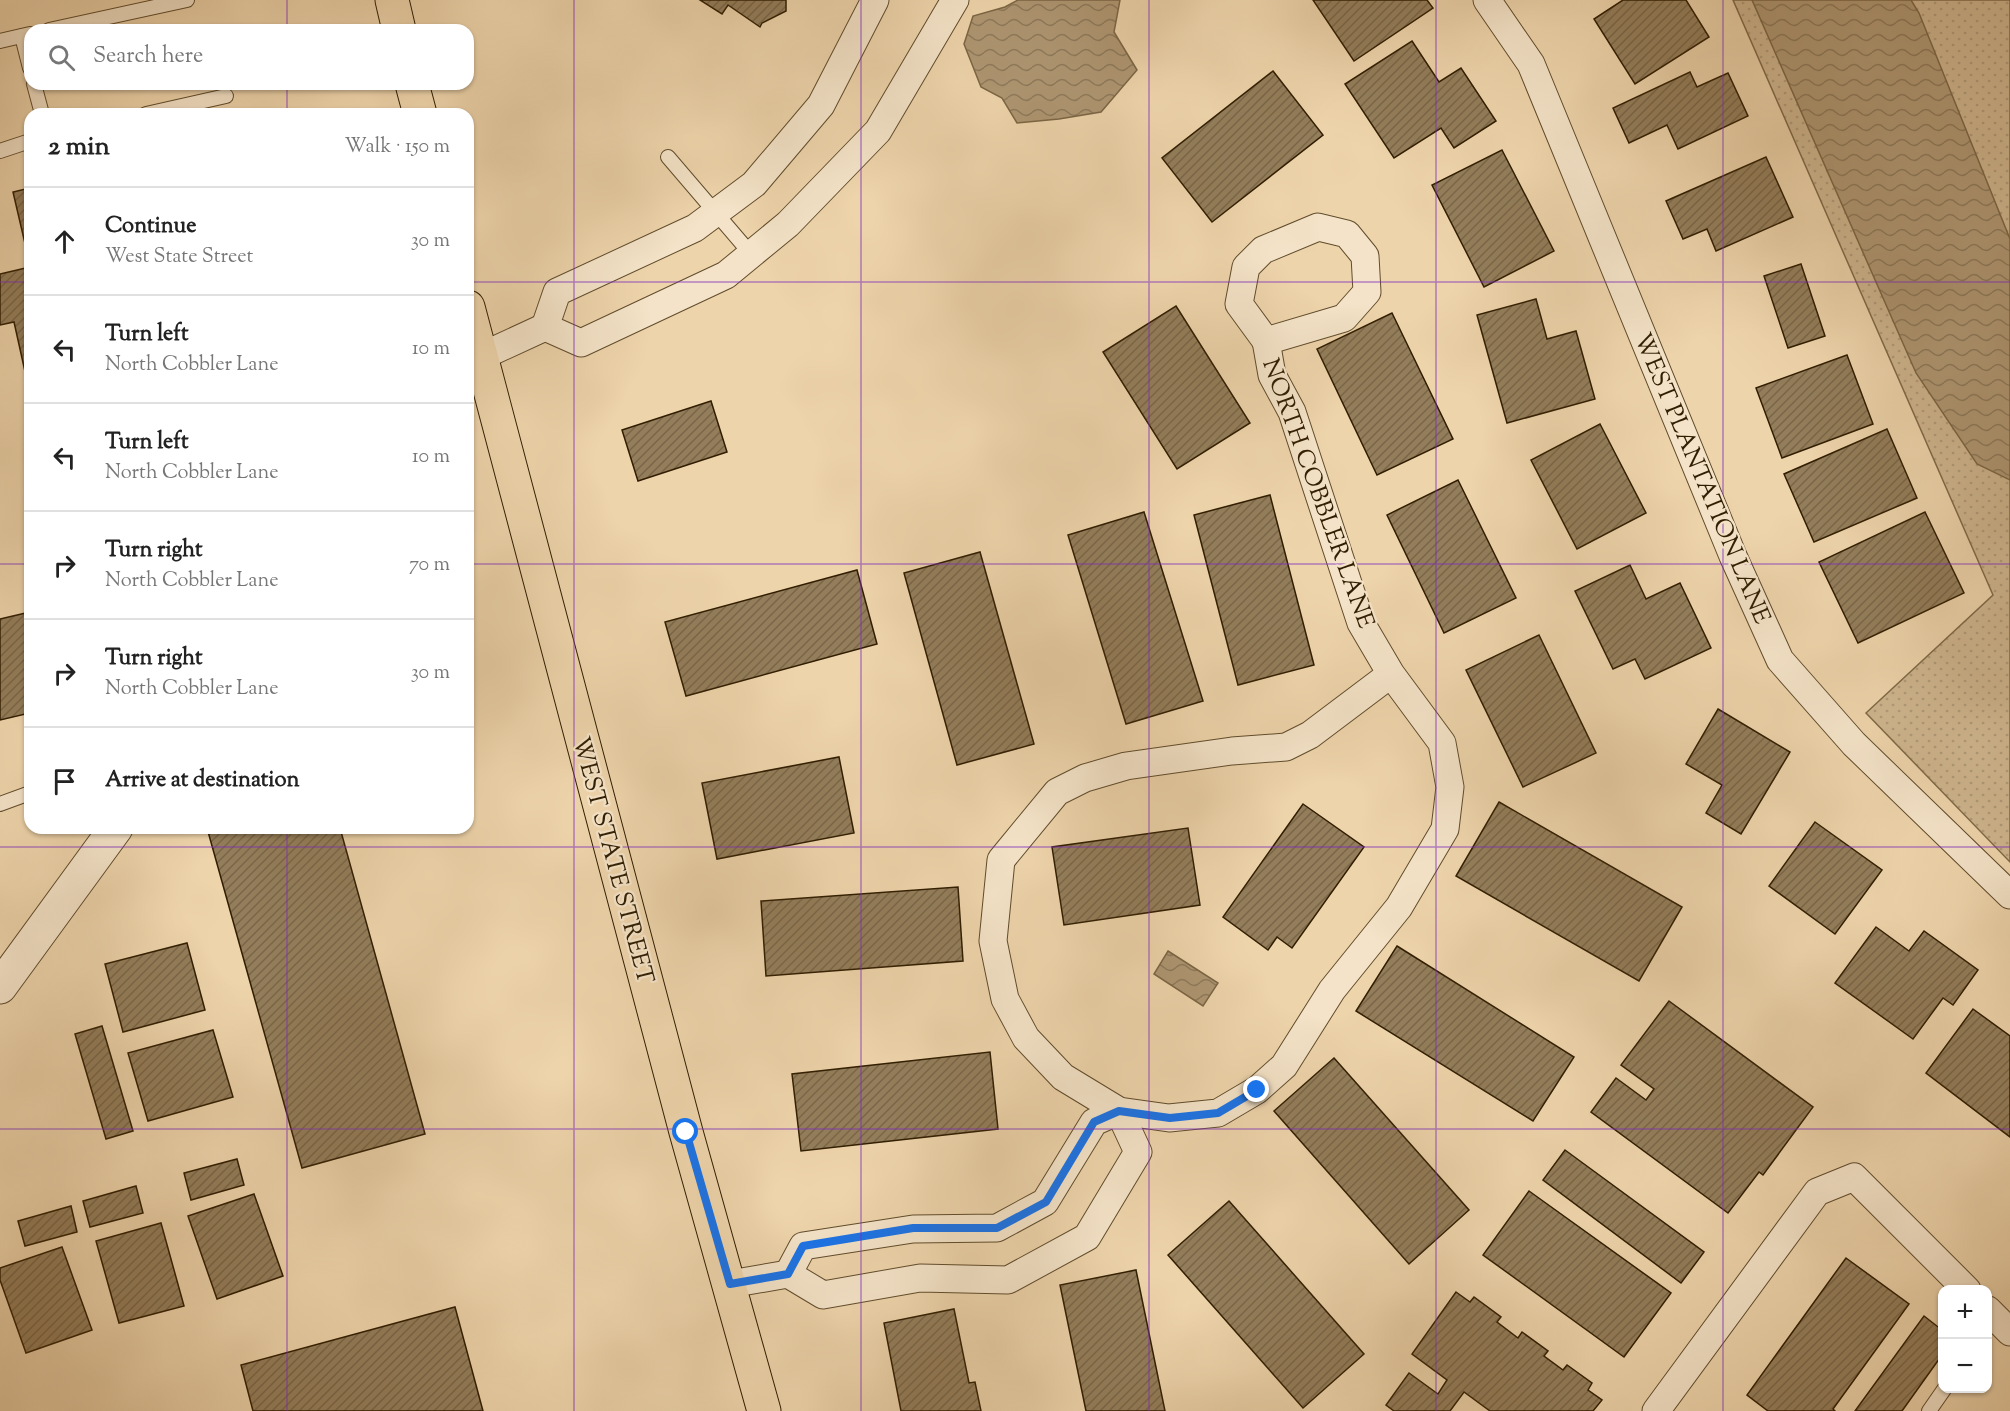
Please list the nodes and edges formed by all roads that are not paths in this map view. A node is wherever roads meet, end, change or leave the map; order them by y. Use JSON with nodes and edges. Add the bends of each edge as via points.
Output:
{"nodes":[{"id":1,"x":187,"y":0,"type":"edge"},
{"id":2,"x":392,"y":0,"type":"edge"},
{"id":3,"x":955,"y":0,"type":"edge"},
{"id":4,"x":1487,"y":0,"type":"edge"},
{"id":5,"x":869,"y":3,"type":"edge"},
{"id":6,"x":77,"y":24,"type":"edge"},
{"id":7,"x":398,"y":24,"type":"edge"},
{"id":8,"x":24,"y":35,"type":"edge"},
{"id":9,"x":0,"y":41,"type":"edge"},
{"id":10,"x":36,"y":90,"type":"edge"},
{"id":11,"x":414,"y":90,"type":"edge"},
{"id":12,"x":226,"y":96,"type":"dead end"},
{"id":13,"x":40,"y":108,"type":"edge"},
{"id":14,"x":173,"y":108,"type":"edge"},
{"id":15,"x":418,"y":108,"type":"edge"},
{"id":16,"x":24,"y":143,"type":"edge"},
{"id":17,"x":0,"y":151,"type":"edge"},
{"id":18,"x":668,"y":157,"type":"dead end"},
{"id":19,"x":716,"y":213,"type":"junction"},
{"id":20,"x":751,"y":254,"type":"junction"},
{"id":21,"x":544,"y":327,"type":"junction"},
{"id":22,"x":1266,"y":341,"type":"junction"},
{"id":23,"x":474,"y":359,"type":"edge"},
{"id":24,"x":1391,"y":674,"type":"junction"},
{"id":25,"x":24,"y":795,"type":"edge"},
{"id":26,"x":0,"y":804,"type":"edge"},
{"id":27,"x":109,"y":834,"type":"edge"},
{"id":28,"x":2010,"y":895,"type":"edge"},
{"id":29,"x":0,"y":987,"type":"edge"},
{"id":30,"x":1119,"y":1111,"type":"junction"},
{"id":31,"x":788,"y":1274,"type":"junction"},
{"id":32,"x":730,"y":1284,"type":"junction"},
{"id":33,"x":1962,"y":1285,"type":"edge"},
{"id":34,"x":1942,"y":1393,"type":"edge"},
{"id":35,"x":764,"y":1411,"type":"edge"},
{"id":36,"x":1656,"y":1411,"type":"edge"},
{"id":37,"x":1929,"y":1411,"type":"edge"}],
"edges":[{"from":1,"to":6,"type":"lane"},
{"from":2,"to":7,"type":"main road"},
{"from":3,"to":20,"type":"street","via":[[878,131],[788,224]]},
{"from":4,"to":28,"type":"street","name":"WEST PLANTATION LANE","via":[[1531,64],[1733,556],[1780,660],[1854,744]]},
{"from":5,"to":19,"type":"street","via":[[821,105],[754,184]]},
{"from":8,"to":9,"type":"lane"},
{"from":10,"to":13,"type":"lane"},
{"from":11,"to":15,"type":"main road"},
{"from":12,"to":14,"type":"lane"},
{"from":16,"to":17,"type":"lane"},
{"from":18,"to":19,"type":"lane"},
{"from":19,"to":20,"type":"lane"},
{"from":19,"to":21,"type":"street","via":[[695,228],[557,292]]},
{"from":20,"to":21,"type":"street","via":[[726,275],[581,343]]},
{"from":21,"to":23,"type":"street"},
{"from":22,"to":22,"type":"street","name":"NORTH COBBLER LANE","via":[[1239,304],[1246,267],[1263,250],[1318,227],[1347,234],[1365,256],[1367,292],[1344,318]]},
{"from":22,"to":24,"type":"street","name":"NORTH COBBLER LANE","via":[[1272,375],[1292,412],[1361,623]]},
{"from":23,"to":32,"type":"main road","name":"WEST STATE STREET"},
{"from":24,"to":30,"type":"street","name":"NORTH COBBLER LANE","via":[[1442,743],[1450,786],[1445,829],[1399,907],[1332,990],[1284,1066],[1257,1090],[1218,1113],[1170,1118]]},
{"from":24,"to":30,"type":"street","name":"NORTH COBBLER LANE","via":[[1310,735],[1286,747],[1126,766],[1084,778],[1057,792],[1001,860],[993,941],[1005,999],[1026,1038],[1062,1077]]},
{"from":25,"to":26,"type":"lane"},
{"from":27,"to":29,"type":"street"},
{"from":30,"to":31,"type":"street","via":[[1094,1122],[1046,1202],[997,1228],[913,1228],[803,1246]]},
{"from":30,"to":31,"type":"street","via":[[1138,1152],[1087,1237],[1008,1280],[920,1278],[823,1295]]},
{"from":31,"to":32,"type":"street"},
{"from":32,"to":35,"type":"main road","name":"WEST STATE STREET"},
{"from":33,"to":36,"type":"street","via":[[1854,1177],[1817,1192]]},
{"from":34,"to":37,"type":"lane"}]}
